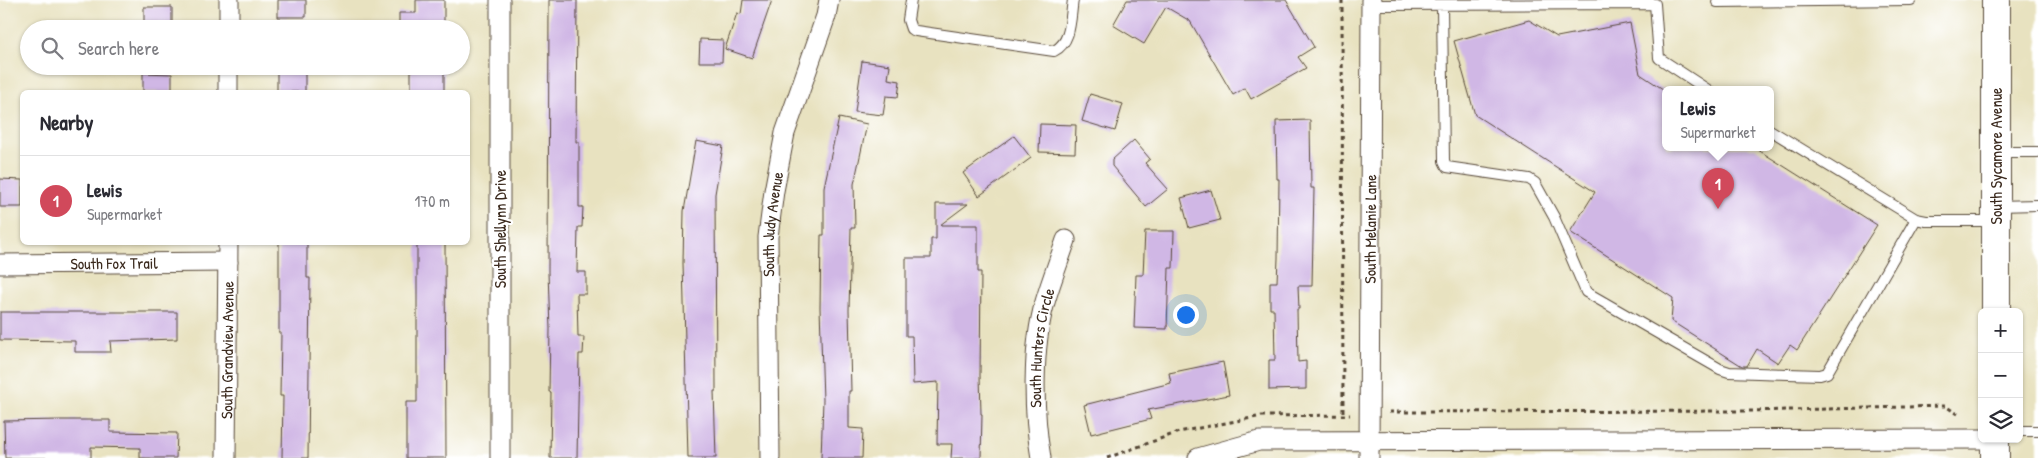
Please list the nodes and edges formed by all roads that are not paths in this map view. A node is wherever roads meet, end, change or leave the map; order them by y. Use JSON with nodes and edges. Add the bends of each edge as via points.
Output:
{"nodes":[{"id":1,"x":229,"y":0,"type":"edge"},
{"id":2,"x":500,"y":0,"type":"edge"},
{"id":3,"x":829,"y":0,"type":"edge"},
{"id":4,"x":911,"y":0,"type":"edge"},
{"id":5,"x":1073,"y":0,"type":"edge"},
{"id":6,"x":1840,"y":0,"type":"edge"},
{"id":7,"x":1911,"y":0,"type":"edge"},
{"id":8,"x":1996,"y":0,"type":"edge"},
{"id":9,"x":1371,"y":2,"type":"edge"},
{"id":10,"x":1465,"y":2,"type":"edge"},
{"id":11,"x":1717,"y":2,"type":"dead end"},
{"id":12,"x":1442,"y":5,"type":"junction"},
{"id":13,"x":228,"y":20,"type":"edge"},
{"id":14,"x":228,"y":75,"type":"edge"},
{"id":15,"x":1702,"y":86,"type":"edge"},
{"id":16,"x":228,"y":90,"type":"edge"},
{"id":17,"x":1774,"y":132,"type":"edge"},
{"id":18,"x":1996,"y":152,"type":"junction"},
{"id":19,"x":2038,"y":152,"type":"edge"},
{"id":20,"x":2038,"y":205,"type":"edge"},
{"id":21,"x":1996,"y":214,"type":"junction"},
{"id":22,"x":1916,"y":219,"type":"junction"},
{"id":23,"x":1066,"y":240,"type":"dead end"},
{"id":24,"x":228,"y":245,"type":"edge"},
{"id":25,"x":228,"y":262,"type":"junction"},
{"id":26,"x":0,"y":264,"type":"edge"},
{"id":27,"x":1996,"y":308,"type":"edge"},
{"id":28,"x":2023,"y":431,"type":"edge"},
{"id":29,"x":2038,"y":431,"type":"edge"},
{"id":30,"x":1978,"y":439,"type":"edge"},
{"id":31,"x":1995,"y":443,"type":"edge"},
{"id":32,"x":1369,"y":449,"type":"edge"},
{"id":33,"x":226,"y":458,"type":"edge"},
{"id":34,"x":500,"y":458,"type":"edge"},
{"id":35,"x":770,"y":458,"type":"edge"},
{"id":36,"x":1041,"y":458,"type":"edge"},
{"id":37,"x":1198,"y":458,"type":"edge"},
{"id":38,"x":1995,"y":458,"type":"edge"}],
"edges":[{"from":1,"to":13,"type":"street"},
{"from":2,"to":34,"type":"street","name":"South Shellynn Drive"},
{"from":3,"to":35,"type":"street","name":"South Judy Avenue","via":[[785,133],[768,237]]},
{"from":4,"to":5,"type":"lane","via":[[908,20],[911,29],[916,31],[1054,52],[1067,40]]},
{"from":6,"to":7,"type":"lane"},
{"from":6,"to":11,"type":"lane"},
{"from":8,"to":18,"type":"main road","name":"South Sycamore Avenue"},
{"from":9,"to":12,"type":"lane"},
{"from":9,"to":32,"type":"street","name":"South Melanie Lane"},
{"from":10,"to":12,"type":"lane"},
{"from":10,"to":15,"type":"lane","via":[[1656,4],[1659,58]]},
{"from":12,"to":22,"type":"lane","via":[[1444,161],[1447,167],[1529,179],[1554,217],[1586,292],[1720,369],[1729,372],[1827,374]]},
{"from":14,"to":16,"type":"street"},
{"from":17,"to":22,"type":"lane"},
{"from":18,"to":19,"type":"lane"},
{"from":18,"to":21,"type":"main road","name":"South Sycamore Avenue"},
{"from":20,"to":21,"type":"lane"},
{"from":21,"to":22,"type":"lane","via":[[1926,221]]},
{"from":21,"to":27,"type":"main road","name":"South Sycamore Avenue"},
{"from":23,"to":36,"type":"street","name":"South Hunters Circle","via":[[1045,304],[1036,360],[1037,435]]},
{"from":24,"to":25,"type":"street","name":"South Grandview Avenue"},
{"from":25,"to":26,"type":"street","name":"South Fox Trail"},
{"from":25,"to":33,"type":"street","name":"South Grandview Avenue"},
{"from":28,"to":29,"type":"lane"},
{"from":30,"to":32,"type":"street"},
{"from":31,"to":38,"type":"main road"},
{"from":32,"to":37,"type":"street","via":[[1259,441]]}]}
